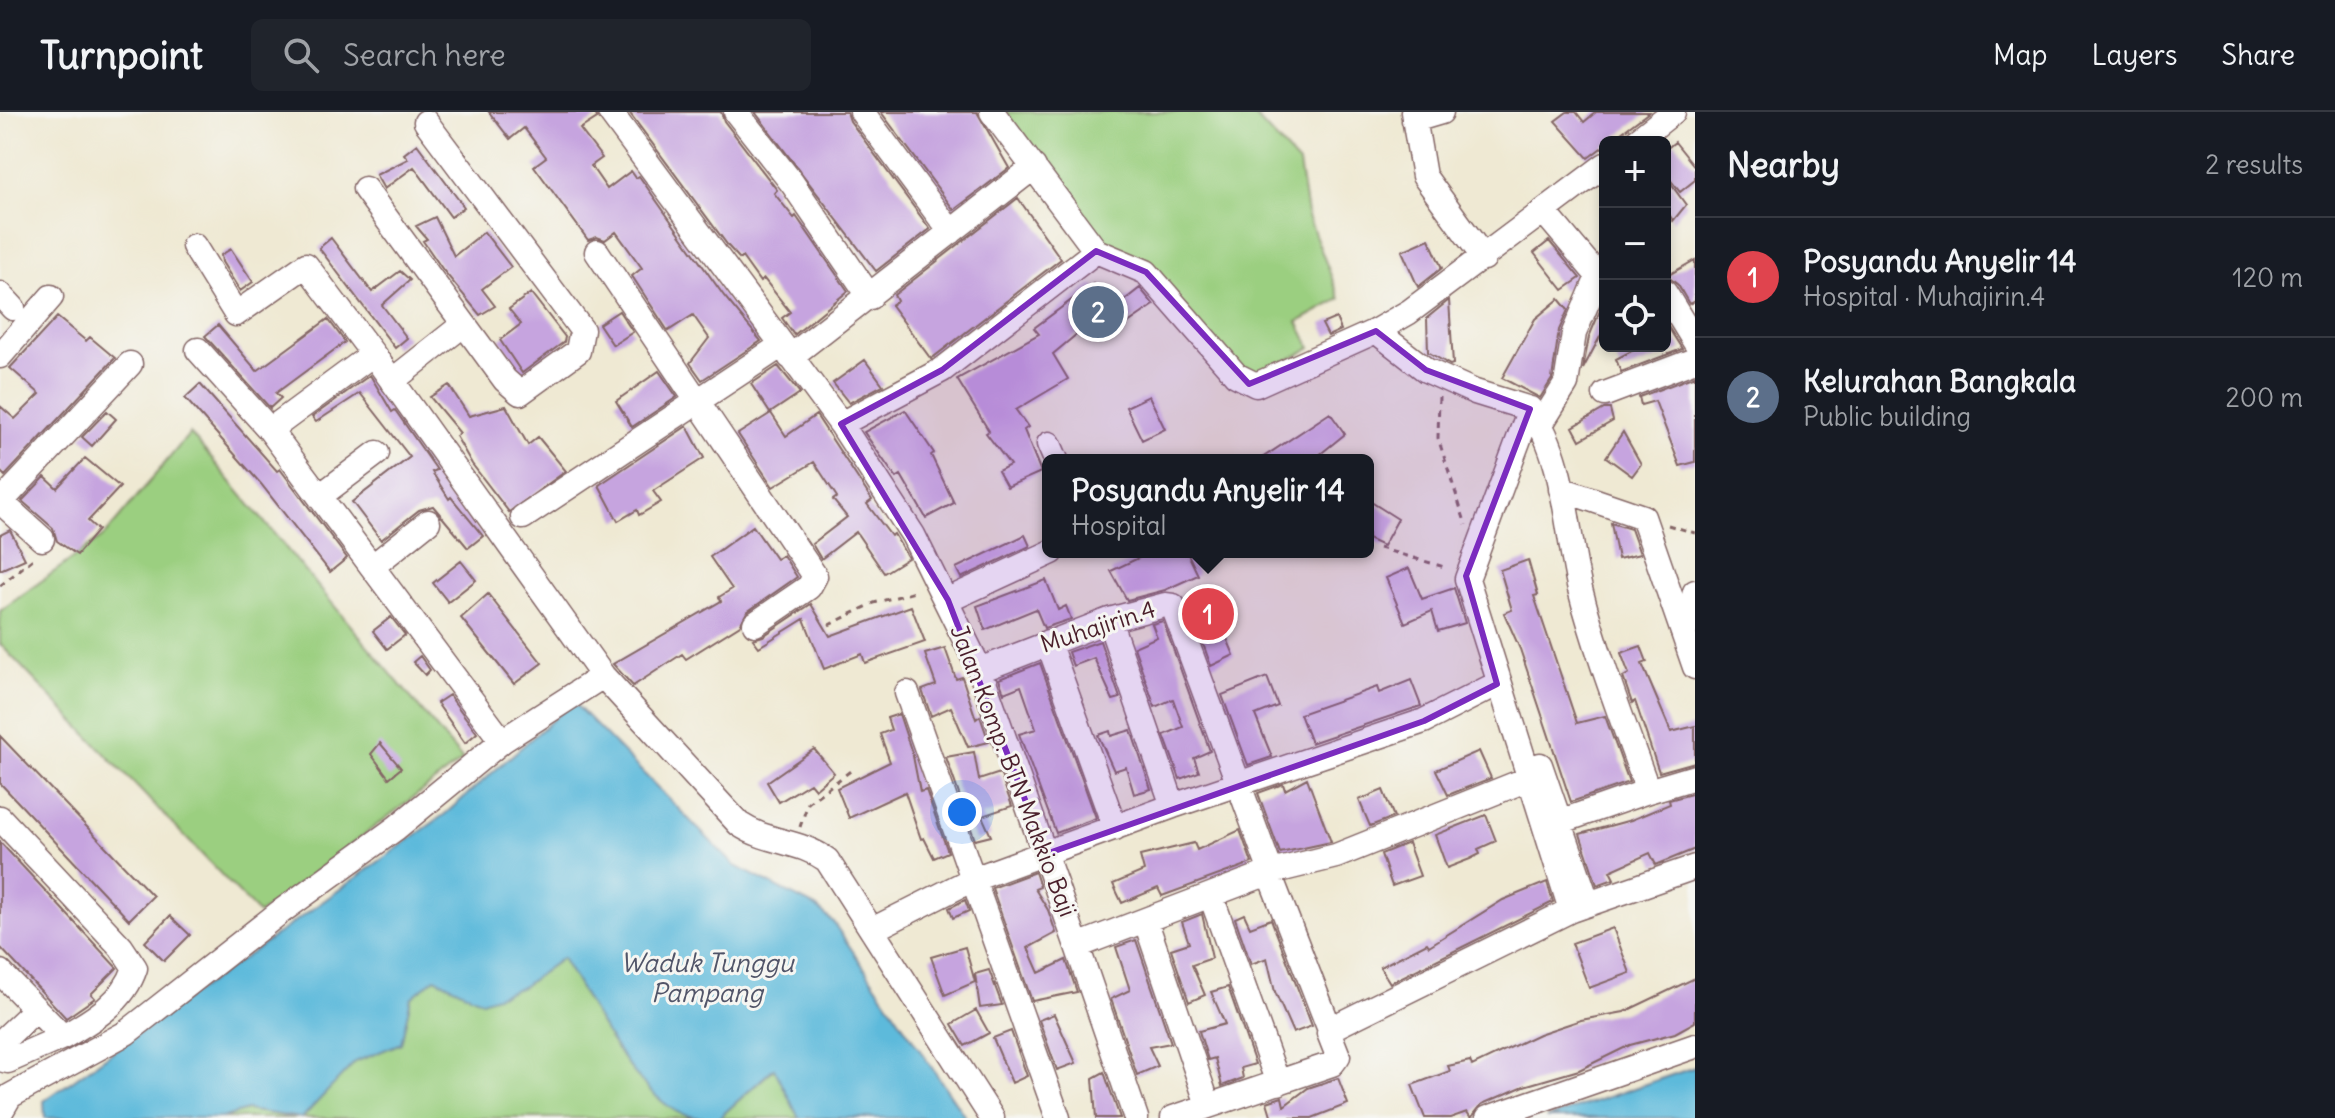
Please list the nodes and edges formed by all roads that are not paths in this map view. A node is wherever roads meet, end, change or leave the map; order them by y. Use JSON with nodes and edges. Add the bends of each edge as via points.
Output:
{"nodes":[{"id":1,"x":736,"y":112,"type":"edge"},
{"id":2,"x":862,"y":112,"type":"edge"},
{"id":3,"x":992,"y":112,"type":"edge"},
{"id":4,"x":1441,"y":112,"type":"edge"},
{"id":5,"x":1673,"y":112,"type":"edge"},
{"id":6,"x":1414,"y":116,"type":"edge"},
{"id":7,"x":624,"y":117,"type":"edge"},
{"id":8,"x":426,"y":122,"type":"dead end"},
{"id":9,"x":1643,"y":136,"type":"edge"},
{"id":10,"x":1034,"y":167,"type":"junction"},
{"id":11,"x":1599,"y":170,"type":"edge"},
{"id":12,"x":365,"y":189,"type":"dead end"},
{"id":13,"x":1545,"y":213,"type":"junction"},
{"id":14,"x":951,"y":232,"type":"junction"},
{"id":15,"x":194,"y":246,"type":"dead end"},
{"id":16,"x":1096,"y":251,"type":"junction"},
{"id":17,"x":597,"y":252,"type":"dead end"},
{"id":18,"x":1484,"y":258,"type":"junction"},
{"id":19,"x":1599,"y":276,"type":"edge"},
{"id":20,"x":1599,"y":286,"type":"edge"},
{"id":21,"x":51,"y":297,"type":"dead end"},
{"id":22,"x":870,"y":297,"type":"junction"},
{"id":23,"x":1671,"y":303,"type":"edge"},
{"id":24,"x":464,"y":324,"type":"junction"},
{"id":25,"x":1376,"y":331,"type":"junction"},
{"id":26,"x":1695,"y":342,"type":"edge"},
{"id":27,"x":198,"y":350,"type":"dead end"},
{"id":28,"x":786,"y":351,"type":"junction"},
{"id":29,"x":373,"y":354,"type":"junction"},
{"id":30,"x":0,"y":356,"type":"edge"},
{"id":31,"x":1695,"y":360,"type":"edge"},
{"id":32,"x":130,"y":364,"type":"dead end"},
{"id":33,"x":392,"y":381,"type":"junction"},
{"id":34,"x":1605,"y":394,"type":"dead end"},
{"id":35,"x":697,"y":402,"type":"junction"},
{"id":36,"x":1535,"y":416,"type":"junction"},
{"id":37,"x":841,"y":424,"type":"junction"},
{"id":38,"x":270,"y":430,"type":"junction"},
{"id":39,"x":377,"y":453,"type":"dead end"},
{"id":40,"x":1561,"y":489,"type":"junction"},
{"id":41,"x":320,"y":496,"type":"junction"},
{"id":42,"x":0,"y":502,"type":"edge"},
{"id":43,"x":523,"y":517,"type":"dead end"},
{"id":44,"x":428,"y":522,"type":"dead end"},
{"id":45,"x":42,"y":539,"type":"road end"},
{"id":46,"x":1042,"y":557,"type":"edge"},
{"id":47,"x":1472,"y":563,"type":"junction"},
{"id":48,"x":373,"y":566,"type":"junction"},
{"id":49,"x":1695,"y":592,"type":"edge"},
{"id":50,"x":948,"y":600,"type":"junction"},
{"id":51,"x":1109,"y":620,"type":"junction"},
{"id":52,"x":755,"y":624,"type":"dead end"},
{"id":53,"x":1684,"y":635,"type":"junction"},
{"id":54,"x":1048,"y":642,"type":"junction"},
{"id":55,"x":1695,"y":667,"type":"edge"},
{"id":56,"x":980,"y":670,"type":"junction"},
{"id":57,"x":603,"y":676,"type":"junction"},
{"id":58,"x":1497,"y":684,"type":"junction"},
{"id":59,"x":907,"y":693,"type":"dead end"},
{"id":60,"x":502,"y":741,"type":"junction"},
{"id":61,"x":1695,"y":777,"type":"edge"},
{"id":62,"x":1528,"y":779,"type":"junction"},
{"id":63,"x":1240,"y":785,"type":"junction"},
{"id":64,"x":1648,"y":791,"type":"junction"},
{"id":65,"x":1173,"y":806,"type":"junction"},
{"id":66,"x":0,"y":818,"type":"edge"},
{"id":67,"x":1553,"y":824,"type":"junction"},
{"id":68,"x":1115,"y":828,"type":"junction"},
{"id":69,"x":1046,"y":854,"type":"junction"},
{"id":70,"x":1695,"y":867,"type":"edge"},
{"id":71,"x":1270,"y":872,"type":"junction"},
{"id":72,"x":971,"y":880,"type":"junction"},
{"id":73,"x":1211,"y":896,"type":"junction"},
{"id":74,"x":1580,"y":907,"type":"junction"},
{"id":75,"x":1146,"y":922,"type":"junction"},
{"id":76,"x":872,"y":930,"type":"junction"},
{"id":77,"x":1077,"y":946,"type":"junction"},
{"id":78,"x":0,"y":972,"type":"edge"},
{"id":79,"x":35,"y":1010,"type":"junction"},
{"id":80,"x":1330,"y":1030,"type":"junction"},
{"id":81,"x":63,"y":1037,"type":"junction"},
{"id":82,"x":0,"y":1043,"type":"edge"},
{"id":83,"x":1695,"y":1046,"type":"edge"},
{"id":84,"x":0,"y":1059,"type":"edge"},
{"id":85,"x":1278,"y":1083,"type":"junction"},
{"id":86,"x":1208,"y":1105,"type":"junction"},
{"id":87,"x":0,"y":1113,"type":"edge"},
{"id":88,"x":992,"y":1118,"type":"edge"},
{"id":89,"x":1058,"y":1118,"type":"edge"},
{"id":90,"x":1136,"y":1118,"type":"edge"},
{"id":91,"x":1173,"y":1118,"type":"edge"},
{"id":92,"x":1488,"y":1118,"type":"edge"}],
"edges":[{"from":1,"to":22,"type":"street"},
{"from":2,"to":14,"type":"street"},
{"from":3,"to":10,"type":"street"},
{"from":4,"to":6,"type":"street"},
{"from":5,"to":9,"type":"street"},
{"from":6,"to":18,"type":"street","via":[[1424,176]]},
{"from":7,"to":28,"type":"street","name":"Jalan Komp. BTN Makkio Baji"},
{"from":8,"to":24,"type":"street","via":[[582,330],[578,351],[520,393]]},
{"from":10,"to":14,"type":"street"},
{"from":10,"to":16,"type":"street"},
{"from":11,"to":13,"type":"street"},
{"from":12,"to":24,"type":"street"},
{"from":13,"to":18,"type":"street"},
{"from":13,"to":19,"type":"street"},
{"from":14,"to":22,"type":"street"},
{"from":15,"to":29,"type":"street","via":[[236,314],[306,265]]},
{"from":16,"to":25,"type":"street","via":[[1146,272],[1249,384],[1264,383]]},
{"from":16,"to":37,"type":"street","via":[[942,370]]},
{"from":17,"to":35,"type":"street"},
{"from":18,"to":25,"type":"street"},
{"from":20,"to":36,"type":"street","via":[[1574,333],[1566,384]]},
{"from":21,"to":30,"type":"street"},
{"from":22,"to":28,"type":"street"},
{"from":23,"to":26,"type":"street"},
{"from":24,"to":33,"type":"street"},
{"from":25,"to":36,"type":"street","via":[[1440,377]]},
{"from":27,"to":38,"type":"street"},
{"from":28,"to":35,"type":"street"},
{"from":28,"to":37,"type":"street","name":"Jalan Komp. BTN Makkio Baji"},
{"from":29,"to":33,"type":"street"},
{"from":29,"to":38,"type":"street"},
{"from":31,"to":34,"type":"street"},
{"from":32,"to":42,"type":"street"},
{"from":33,"to":57,"type":"street"},
{"from":35,"to":43,"type":"street"},
{"from":35,"to":52,"type":"street","via":[[815,576],[809,587]]},
{"from":36,"to":40,"type":"street","via":[[1553,453]]},
{"from":36,"to":47,"type":"street"},
{"from":37,"to":50,"type":"street","name":"Jalan Komp. BTN Makkio Baji","via":[[895,503]]},
{"from":38,"to":41,"type":"street"},
{"from":39,"to":41,"type":"street"},
{"from":40,"to":53,"type":"street","via":[[1643,517]]},
{"from":40,"to":64,"type":"street","via":[[1581,591]]},
{"from":41,"to":48,"type":"street"},
{"from":42,"to":45,"type":"street"},
{"from":44,"to":48,"type":"street"},
{"from":46,"to":50,"type":"street"},
{"from":47,"to":58,"type":"street"},
{"from":47,"to":67,"type":"street"},
{"from":48,"to":60,"type":"street"},
{"from":49,"to":53,"type":"street"},
{"from":50,"to":56,"type":"street","name":"Jalan Komp. BTN Makkio Baji"},
{"from":51,"to":54,"type":"street","name":"Muhajirin.4"},
{"from":51,"to":63,"type":"street","name":"Muhajirin.4","via":[[1165,605],[1176,609]]},
{"from":51,"to":65,"type":"street"},
{"from":53,"to":55,"type":"street"},
{"from":54,"to":56,"type":"street","name":"Muhajirin.4"},
{"from":54,"to":68,"type":"street"},
{"from":56,"to":69,"type":"street","name":"Jalan Komp. BTN Makkio Baji"},
{"from":57,"to":60,"type":"street"},
{"from":57,"to":76,"type":"street","via":[[739,824],[758,837],[795,842],[827,860]]},
{"from":58,"to":62,"type":"street"},
{"from":58,"to":63,"type":"street","via":[[1424,721]]},
{"from":59,"to":72,"type":"street"},
{"from":60,"to":87,"type":"street","via":[[126,1033],[10,1096]]},
{"from":61,"to":64,"type":"street"},
{"from":62,"to":67,"type":"street"},
{"from":62,"to":71,"type":"street","name":"Jalan Komp. BTN Makkio Baji","via":[[1336,856]]},
{"from":63,"to":65,"type":"street"},
{"from":63,"to":71,"type":"street"},
{"from":64,"to":67,"type":"street"},
{"from":65,"to":68,"type":"street"},
{"from":66,"to":81,"type":"street","via":[[135,968],[129,984],[107,1008]]},
{"from":67,"to":74,"type":"street"},
{"from":68,"to":69,"type":"street"},
{"from":69,"to":72,"type":"street"},
{"from":69,"to":77,"type":"street","name":"Jalan Komp. BTN Makkio Baji"},
{"from":70,"to":74,"type":"street"},
{"from":71,"to":73,"type":"street","name":"Jalan Komp. BTN Makkio Baji"},
{"from":71,"to":80,"type":"street"},
{"from":72,"to":76,"type":"street"},
{"from":72,"to":89,"type":"street"},
{"from":73,"to":75,"type":"street","name":"Jalan Komp. BTN Makkio Baji"},
{"from":73,"to":85,"type":"street"},
{"from":74,"to":80,"type":"street"},
{"from":75,"to":77,"type":"street","name":"Jalan Komp. BTN Makkio Baji"},
{"from":75,"to":86,"type":"street"},
{"from":76,"to":88,"type":"street"},
{"from":77,"to":90,"type":"street"},
{"from":78,"to":79,"type":"street"},
{"from":79,"to":81,"type":"street"},
{"from":79,"to":82,"type":"street"},
{"from":80,"to":85,"type":"street","via":[[1336,1061]]},
{"from":81,"to":84,"type":"street","via":[[8,1061]]},
{"from":83,"to":92,"type":"street"},
{"from":85,"to":86,"type":"street"},
{"from":86,"to":91,"type":"street"}]}
